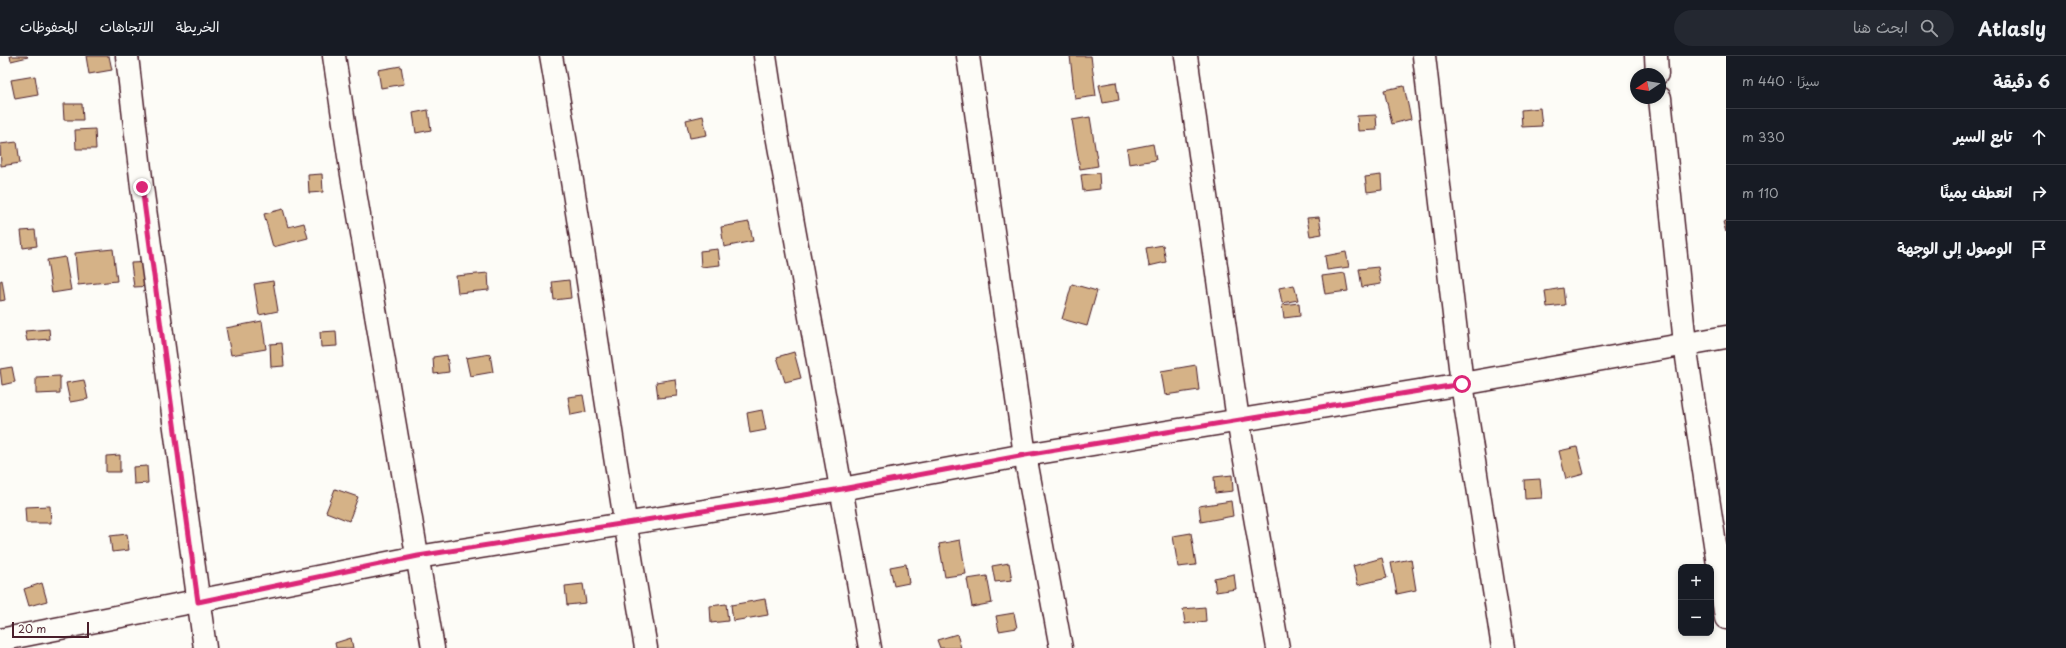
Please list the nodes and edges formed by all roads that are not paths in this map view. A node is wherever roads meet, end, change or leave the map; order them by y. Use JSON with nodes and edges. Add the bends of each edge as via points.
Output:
{"nodes":[{"id":1,"x":127,"y":56,"type":"edge"},
{"id":2,"x":334,"y":56,"type":"edge"},
{"id":3,"x":552,"y":56,"type":"edge"},
{"id":4,"x":765,"y":56,"type":"edge"},
{"id":5,"x":968,"y":56,"type":"edge"},
{"id":6,"x":1186,"y":56,"type":"edge"},
{"id":7,"x":1424,"y":56,"type":"edge"},
{"id":8,"x":1656,"y":56,"type":"edge"},
{"id":9,"x":1657,"y":68,"type":"edge"},
{"id":10,"x":1661,"y":104,"type":"edge"},
{"id":11,"x":1726,"y":337,"type":"edge"},
{"id":12,"x":1685,"y":344,"type":"junction"},
{"id":13,"x":1462,"y":384,"type":"junction"},
{"id":14,"x":1238,"y":420,"type":"junction"},
{"id":15,"x":1025,"y":455,"type":"junction"},
{"id":16,"x":842,"y":489,"type":"junction"},
{"id":17,"x":625,"y":524,"type":"junction"},
{"id":18,"x":418,"y":556,"type":"junction"},
{"id":19,"x":198,"y":602,"type":"junction"},
{"id":20,"x":1726,"y":618,"type":"edge"},
{"id":21,"x":0,"y":640,"type":"edge"},
{"id":22,"x":205,"y":648,"type":"edge"},
{"id":23,"x":433,"y":648,"type":"edge"},
{"id":24,"x":646,"y":648,"type":"edge"},
{"id":25,"x":870,"y":648,"type":"edge"},
{"id":26,"x":1062,"y":648,"type":"edge"},
{"id":27,"x":1278,"y":648,"type":"edge"},
{"id":28,"x":1503,"y":648,"type":"edge"}],
"edges":[{"from":1,"to":19,"type":"street","via":[[142,187]]},
{"from":2,"to":18,"type":"street"},
{"from":3,"to":17,"type":"street"},
{"from":4,"to":16,"type":"street"},
{"from":5,"to":15,"type":"street"},
{"from":6,"to":14,"type":"street"},
{"from":7,"to":13,"type":"street"},
{"from":8,"to":9,"type":"street"},
{"from":10,"to":12,"type":"street"},
{"from":11,"to":12,"type":"street"},
{"from":12,"to":13,"type":"street"},
{"from":12,"to":20,"type":"street"},
{"from":13,"to":14,"type":"street"},
{"from":13,"to":28,"type":"street"},
{"from":14,"to":15,"type":"street"},
{"from":14,"to":27,"type":"street"},
{"from":15,"to":16,"type":"street"},
{"from":15,"to":26,"type":"street"},
{"from":16,"to":17,"type":"street"},
{"from":16,"to":25,"type":"street"},
{"from":17,"to":18,"type":"street"},
{"from":17,"to":24,"type":"street"},
{"from":18,"to":19,"type":"street"},
{"from":18,"to":23,"type":"street"},
{"from":19,"to":21,"type":"street"},
{"from":19,"to":22,"type":"street"}]}
